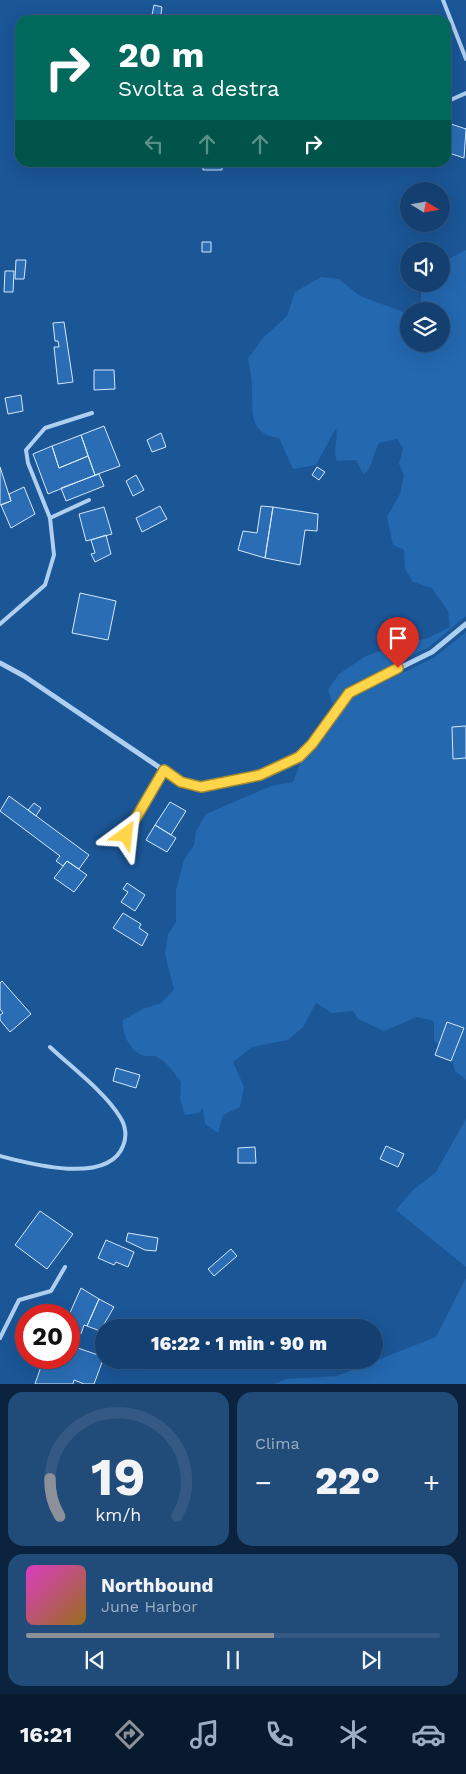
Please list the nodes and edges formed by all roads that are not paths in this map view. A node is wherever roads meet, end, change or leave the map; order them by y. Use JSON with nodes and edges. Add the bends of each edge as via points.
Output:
{"nodes":[{"id":1,"x":443,"y":0,"type":"edge"},
{"id":2,"x":449,"y":15,"type":"edge"},
{"id":3,"x":451,"y":21,"type":"edge"},
{"id":4,"x":466,"y":59,"type":"edge"},
{"id":5,"x":466,"y":92,"type":"edge"},
{"id":6,"x":451,"y":100,"type":"edge"},
{"id":7,"x":92,"y":413,"type":"dead end"},
{"id":8,"x":89,"y":500,"type":"dead end"},
{"id":9,"x":50,"y":518,"type":"junction"},
{"id":10,"x":0,"y":624,"type":"edge"},
{"id":11,"x":466,"y":624,"type":"edge"},
{"id":12,"x":0,"y":663,"type":"edge"},
{"id":13,"x":164,"y":770,"type":"junction"},
{"id":14,"x":126,"y":835,"type":"dead end"},
{"id":15,"x":50,"y":1047,"type":"dead end"},
{"id":16,"x":0,"y":1156,"type":"edge"},
{"id":17,"x":65,"y":1267,"type":"dead end"},
{"id":18,"x":0,"y":1338,"type":"edge"}],
"edges":[{"from":1,"to":2,"type":"lane"},
{"from":3,"to":4,"type":"lane"},
{"from":5,"to":6,"type":"lane"},
{"from":7,"to":9,"type":"lane","via":[[45,428],[26,450]]},
{"from":8,"to":9,"type":"lane"},
{"from":9,"to":10,"type":"lane","via":[[54,554],[45,586]]},
{"from":11,"to":13,"type":"street","via":[[432,652],[349,693],[299,757],[260,775],[201,787],[181,782]]},
{"from":12,"to":13,"type":"street"},
{"from":13,"to":14,"type":"lane"},
{"from":15,"to":16,"type":"lane","via":[[104,1097],[121,1118],[126,1138],[120,1155],[107,1165],[86,1168],[39,1166]]},
{"from":17,"to":18,"type":"lane","via":[[51,1291],[19,1300]]}]}
